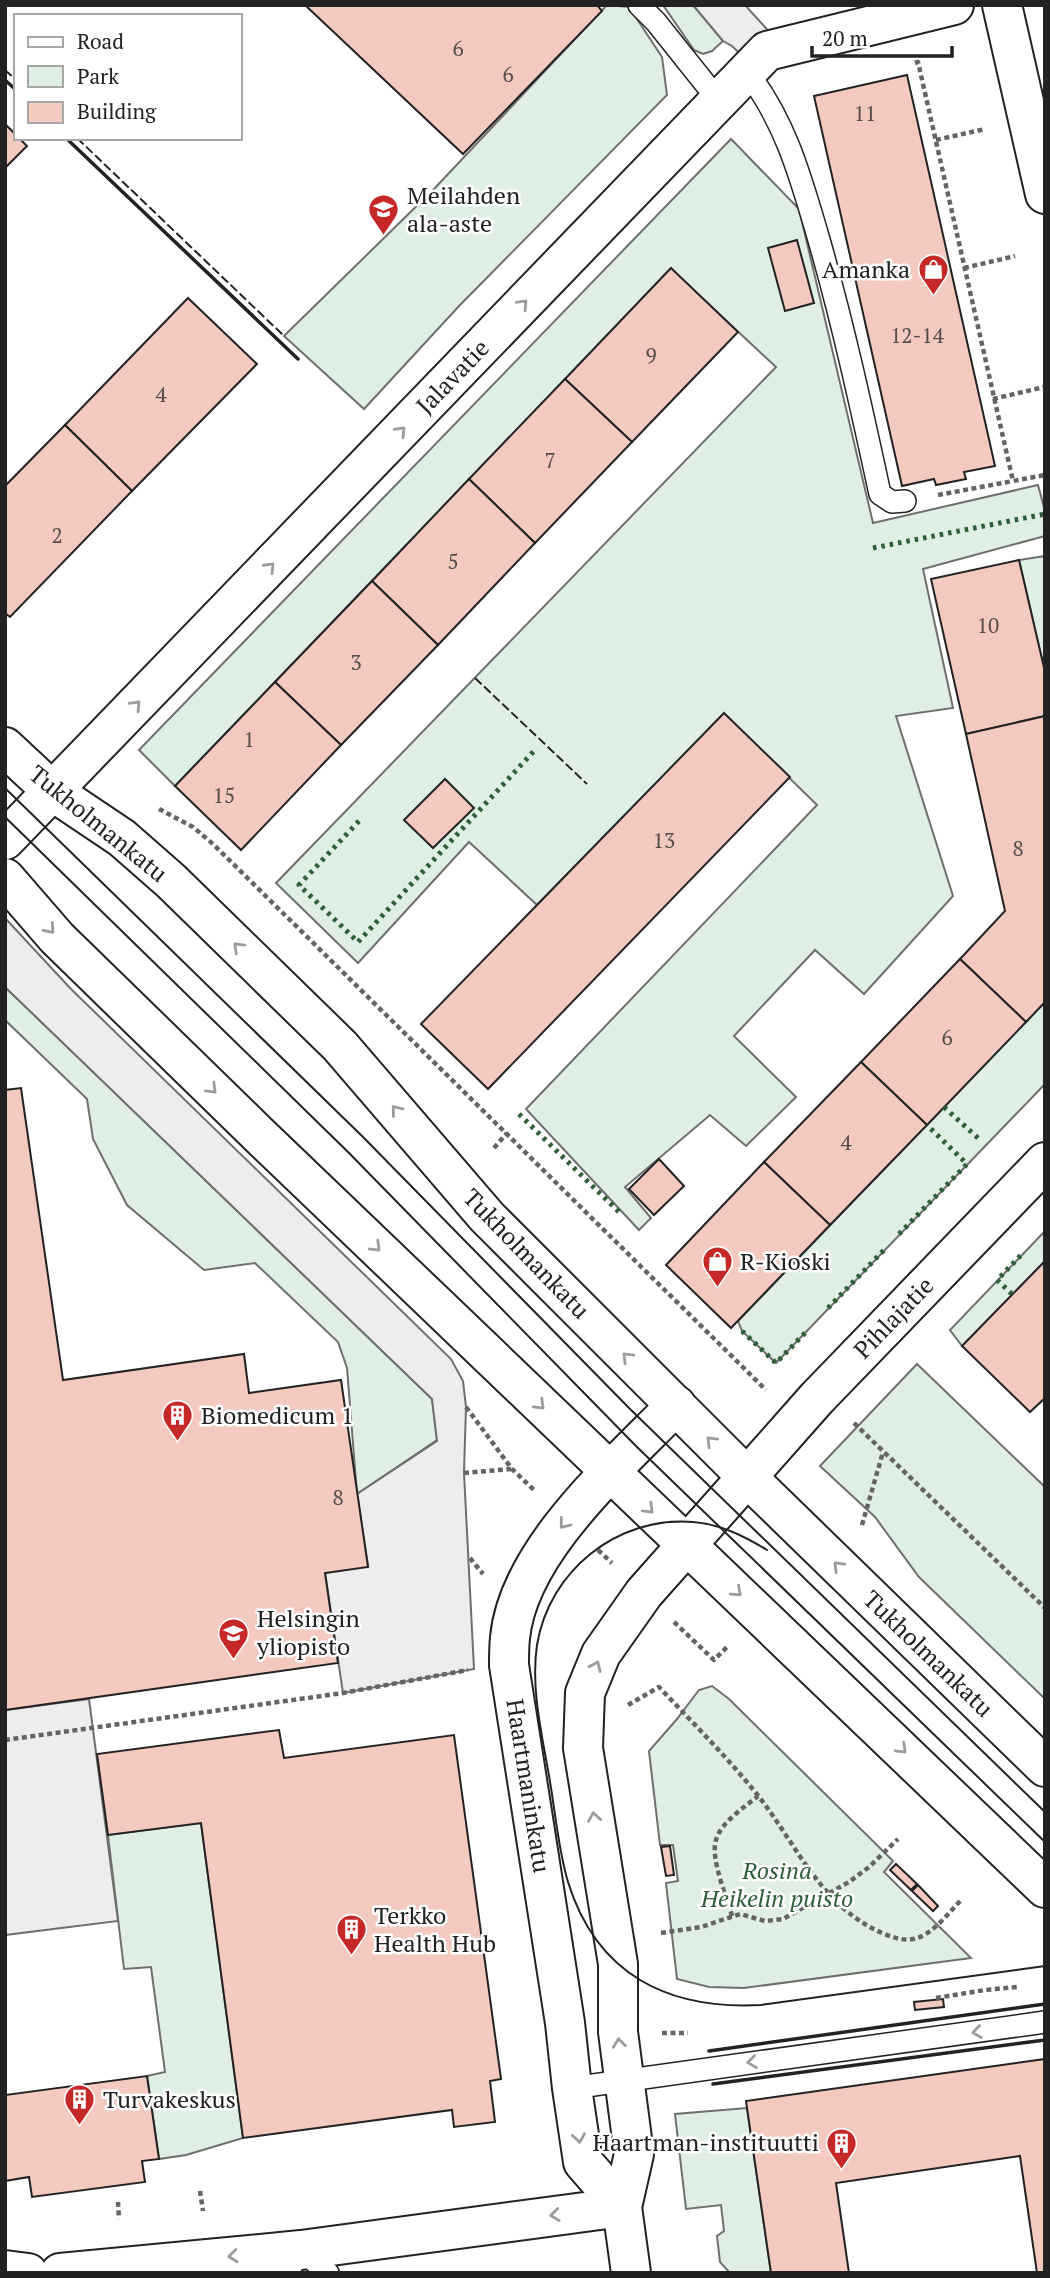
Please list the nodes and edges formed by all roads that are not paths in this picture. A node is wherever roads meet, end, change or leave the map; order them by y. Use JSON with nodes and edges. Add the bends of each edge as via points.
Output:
{"nodes":[{"id":1,"x":639,"y":5,"type":"edge"},
{"id":2,"x":954,"y":5,"type":"edge"},
{"id":3,"x":1002,"y":5,"type":"edge"},
{"id":4,"x":747,"y":72,"type":"junction"},
{"id":5,"x":719,"y":101,"type":"junction"},
{"id":6,"x":1045,"y":194,"type":"edge"},
{"id":7,"x":905,"y":500,"type":"road end"},
{"id":8,"x":5,"y":747,"type":"edge"},
{"id":9,"x":52,"y":792,"type":"junction"},
{"id":10,"x":5,"y":839,"type":"edge"},
{"id":11,"x":5,"y":878,"type":"edge"},
{"id":12,"x":1045,"y":1161,"type":"edge"},
{"id":13,"x":676,"y":1405,"type":"junction"},
{"id":14,"x":610,"y":1474,"type":"junction"},
{"id":15,"x":747,"y":1477,"type":"junction"},
{"id":16,"x":687,"y":1546,"type":"junction"},
{"id":17,"x":1045,"y":1767,"type":"edge"},
{"id":18,"x":1045,"y":1888,"type":"edge"},
{"id":19,"x":1045,"y":2022,"type":"edge"},
{"id":20,"x":624,"y":2080,"type":"junction"},
{"id":21,"x":572,"y":2088,"type":"junction"},
{"id":22,"x":622,"y":2207,"type":"junction"},
{"id":23,"x":305,"y":2265,"type":"edge"},
{"id":24,"x":5,"y":2270,"type":"edge"},
{"id":25,"x":28,"y":2273,"type":"edge"},
{"id":26,"x":60,"y":2273,"type":"edge"},
{"id":27,"x":631,"y":2273,"type":"edge"}],
"edges":[{"from":1,"to":5,"type":"lane"},
{"from":2,"to":4,"type":"main road","name":"Jalavatie","via":[[767,51]]},
{"from":3,"to":6,"type":"main road"},
{"from":4,"to":5,"type":"main road","name":"Jalavatie"},
{"from":4,"to":7,"type":"lane","via":[[764,93],[792,150],[840,311],[880,494],[892,502]]},
{"from":9,"to":5,"type":"main road","name":"Jalavatie","one_way":true},
{"from":8,"to":9,"type":"main road","name":"Tukholmankatu"},
{"from":9,"to":10,"type":"main road","name":"Jalavatie"},
{"from":13,"to":9,"type":"main road","name":"Tukholmankatu","one_way":true,"via":[[487,1217],[340,1046],[171,881],[122,838]]},
{"from":11,"to":14,"type":"main road","one_way":true,"via":[[57,938]]},
{"from":12,"to":15,"type":"main road","name":"Pihlajatie"},
{"from":13,"to":14,"type":"main road","name":"Haartmaninkatu"},
{"from":15,"to":13,"type":"main road","name":"Tukholmankatu","one_way":true},
{"from":14,"to":16,"type":"main road","one_way":true},
{"from":14,"to":21,"type":"main road","name":"Haartmaninkatu","one_way":true,"via":[[540,1557],[509,1638],[509,1665]]},
{"from":15,"to":16,"type":"main road"},
{"from":17,"to":15,"type":"main road","name":"Tukholmankatu","one_way":true},
{"from":16,"to":18,"type":"main road","one_way":true},
{"from":20,"to":16,"type":"main road","one_way":true,"via":[[618,2032],[618,1964],[583,1748],[585,1692],[606,1647],[644,1593]]},
{"from":19,"to":20,"type":"lane","one_way":true},
{"from":20,"to":21,"type":"lane"},
{"from":20,"to":22,"type":"main road","via":[[634,2154]]},
{"from":21,"to":22,"type":"main road","name":"Haartmaninkatu","one_way":true,"via":[[583,2162]]},
{"from":22,"to":23,"type":"main road","one_way":true},
{"from":22,"to":27,"type":"main road"},
{"from":23,"to":26,"type":"main road","one_way":true},
{"from":24,"to":25,"type":"main road"}]}
